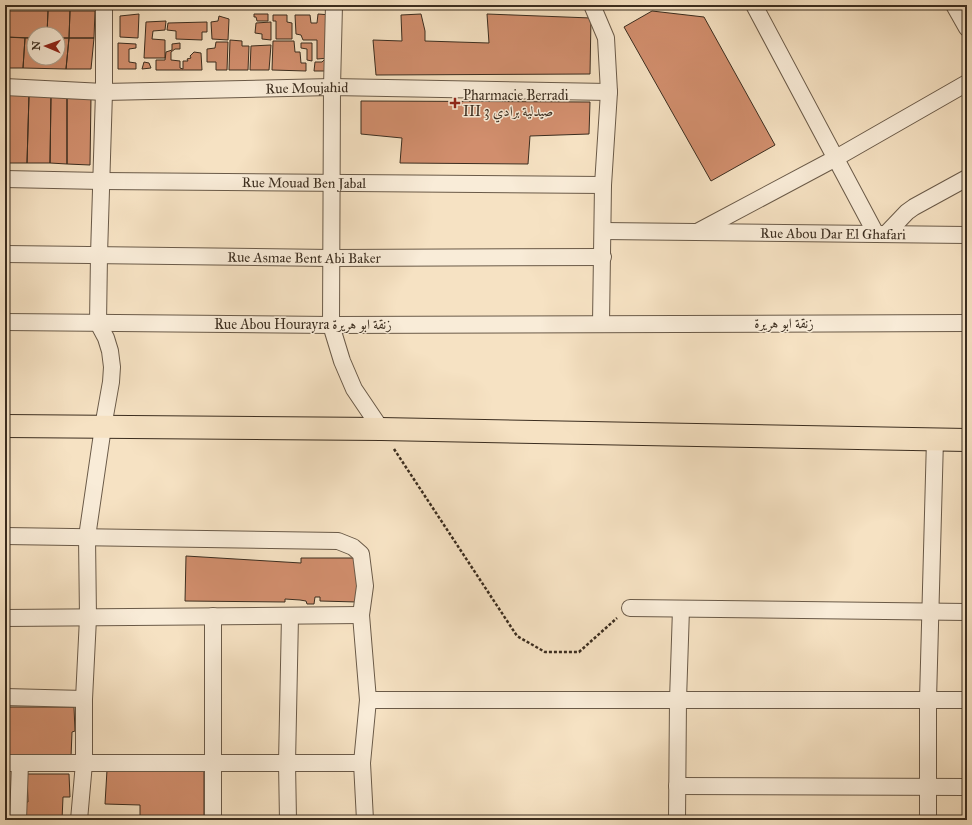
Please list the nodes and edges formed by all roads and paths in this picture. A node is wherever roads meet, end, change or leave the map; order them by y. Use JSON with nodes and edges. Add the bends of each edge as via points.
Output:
{"nodes":[{"id":1,"x":104,"y":5,"type":"edge"},
{"id":2,"x":334,"y":5,"type":"edge"},
{"id":3,"x":592,"y":5,"type":"edge"},
{"id":4,"x":754,"y":5,"type":"edge"},
{"id":5,"x":954,"y":5,"type":"edge"},
{"id":6,"x":967,"y":28,"type":"edge"},
{"id":7,"x":967,"y":83,"type":"edge"},
{"id":8,"x":332,"y":87,"type":"junction"},
{"id":9,"x":5,"y":88,"type":"edge"},
{"id":10,"x":104,"y":92,"type":"junction"},
{"id":11,"x":609,"y":92,"type":"junction"},
{"id":12,"x":836,"y":158,"type":"junction"},
{"id":13,"x":967,"y":178,"type":"edge"},
{"id":14,"x":5,"y":179,"type":"edge"},
{"id":15,"x":102,"y":181,"type":"junction"},
{"id":16,"x":331,"y":183,"type":"junction"},
{"id":17,"x":603,"y":185,"type":"junction"},
{"id":18,"x":603,"y":231,"type":"junction"},
{"id":19,"x":698,"y":232,"type":"junction"},
{"id":20,"x":881,"y":234,"type":"junction"},
{"id":21,"x":967,"y":236,"type":"edge"},
{"id":22,"x":5,"y":254,"type":"edge"},
{"id":23,"x":99,"y":255,"type":"junction"},
{"id":24,"x":603,"y":257,"type":"junction"},
{"id":25,"x":331,"y":258,"type":"junction"},
{"id":26,"x":5,"y":322,"type":"edge"},
{"id":27,"x":98,"y":323,"type":"junction"},
{"id":28,"x":601,"y":323,"type":"junction"},
{"id":29,"x":967,"y":323,"type":"edge"},
{"id":30,"x":331,"y":325,"type":"junction"},
{"id":31,"x":5,"y":426,"type":"edge"},
{"id":32,"x":103,"y":427,"type":"junction"},
{"id":33,"x":381,"y":429,"type":"junction"},
{"id":34,"x":936,"y":439,"type":"junction"},
{"id":35,"x":967,"y":440,"type":"edge"},
{"id":36,"x":5,"y":536,"type":"edge"},
{"id":37,"x":87,"y":537,"type":"junction"},
{"id":38,"x":630,"y":608,"type":"joint"},
{"id":39,"x":681,"y":609,"type":"junction"},
{"id":40,"x":932,"y":611,"type":"junction"},
{"id":41,"x":967,"y":612,"type":"edge"},
{"id":42,"x":361,"y":615,"type":"junction"},
{"id":43,"x":213,"y":616,"type":"junction"},
{"id":44,"x":290,"y":616,"type":"junction"},
{"id":45,"x":5,"y":618,"type":"edge"},
{"id":46,"x":88,"y":618,"type":"junction"},
{"id":47,"x":5,"y":697,"type":"edge"},
{"id":48,"x":84,"y":699,"type":"junction"},
{"id":49,"x":368,"y":700,"type":"junction"},
{"id":50,"x":678,"y":700,"type":"junction"},
{"id":51,"x":928,"y":700,"type":"junction"},
{"id":52,"x":967,"y":700,"type":"edge"},
{"id":53,"x":12,"y":763,"type":"edge"},
{"id":54,"x":84,"y":763,"type":"junction"},
{"id":55,"x":287,"y":763,"type":"junction"},
{"id":56,"x":362,"y":763,"type":"junction"},
{"id":57,"x":214,"y":764,"type":"junction"},
{"id":58,"x":677,"y":786,"type":"junction"},
{"id":59,"x":928,"y":787,"type":"junction"},
{"id":60,"x":967,"y":788,"type":"edge"},
{"id":61,"x":18,"y":820,"type":"edge"},
{"id":62,"x":79,"y":820,"type":"edge"},
{"id":63,"x":213,"y":820,"type":"edge"},
{"id":64,"x":288,"y":820,"type":"edge"},
{"id":65,"x":365,"y":820,"type":"edge"},
{"id":66,"x":677,"y":820,"type":"edge"},
{"id":67,"x":928,"y":820,"type":"edge"}],
"edges":[{"from":1,"to":10,"type":"street"},
{"from":2,"to":8,"type":"street"},
{"from":3,"to":11,"type":"street","via":[[606,38]]},
{"from":4,"to":12,"type":"street"},
{"from":5,"to":6,"type":"street"},
{"from":7,"to":12,"type":"street"},
{"from":8,"to":10,"type":"street","name":"Rue Moujahid"},
{"from":8,"to":11,"type":"street","name":"Rue Moujahid"},
{"from":8,"to":16,"type":"street"},
{"from":9,"to":10,"type":"street","name":"Rue Moujahid"},
{"from":10,"to":15,"type":"street"},
{"from":11,"to":17,"type":"street"},
{"from":12,"to":19,"type":"street"},
{"from":12,"to":20,"type":"street"},
{"from":13,"to":20,"type":"street","via":[[910,210]]},
{"from":14,"to":15,"type":"street","name":"Rue Mouad Ben Jabal"},
{"from":15,"to":16,"type":"street","name":"Rue Mouad Ben Jabal"},
{"from":15,"to":23,"type":"street"},
{"from":16,"to":17,"type":"street","name":"Rue Mouad Ben Jabal"},
{"from":16,"to":25,"type":"street"},
{"from":17,"to":18,"type":"street"},
{"from":18,"to":19,"type":"street","name":"Rue Abou Dar El Ghafari"},
{"from":18,"to":24,"type":"street"},
{"from":19,"to":20,"type":"street","name":"Rue Abou Dar El Ghafari"},
{"from":20,"to":21,"type":"street","name":"Rue Abou Dar El Ghafari"},
{"from":22,"to":23,"type":"street","name":"Rue Asmae Bent Abi Baker"},
{"from":23,"to":25,"type":"street","name":"Rue Asmae Bent Abi Baker"},
{"from":23,"to":27,"type":"street"},
{"from":24,"to":25,"type":"street","name":"Rue Asmae Bent Abi Baker"},
{"from":24,"to":28,"type":"street"},
{"from":25,"to":30,"type":"street"},
{"from":26,"to":27,"type":"street","name":"Rue Abou Hourayra زنقة ابو هريرة"},
{"from":27,"to":30,"type":"street","name":"Rue Abou Hourayra زنقة ابو هريرة"},
{"from":27,"to":32,"type":"street","via":[[106,338],[112,367]]},
{"from":28,"to":29,"type":"street","name":"زنقة ابو هريرة"},
{"from":28,"to":30,"type":"street","name":"Rue Abou Hourayra زنقة ابو هريرة"},
{"from":30,"to":33,"type":"street","via":[[342,361],[354,388]]},
{"from":31,"to":32,"type":"main road"},
{"from":32,"to":33,"type":"main road"},
{"from":32,"to":37,"type":"street"},
{"from":33,"to":34,"type":"main road"},
{"from":33,"to":38,"type":"path","via":[[517,636],[545,652],[579,652]]},
{"from":34,"to":35,"type":"main road"},
{"from":34,"to":40,"type":"street"},
{"from":36,"to":37,"type":"street"},
{"from":37,"to":42,"type":"street","via":[[338,541],[353,547],[361,554],[365,586]]},
{"from":37,"to":46,"type":"street"},
{"from":38,"to":39,"type":"street"},
{"from":39,"to":40,"type":"street"},
{"from":39,"to":50,"type":"street"},
{"from":40,"to":41,"type":"street"},
{"from":40,"to":51,"type":"street"},
{"from":42,"to":44,"type":"street"},
{"from":42,"to":49,"type":"street"},
{"from":43,"to":44,"type":"street"},
{"from":43,"to":46,"type":"street"},
{"from":43,"to":57,"type":"street"},
{"from":44,"to":55,"type":"street"},
{"from":45,"to":46,"type":"street"},
{"from":46,"to":48,"type":"street"},
{"from":47,"to":48,"type":"street"},
{"from":48,"to":54,"type":"street"},
{"from":49,"to":50,"type":"street"},
{"from":49,"to":56,"type":"street"},
{"from":50,"to":51,"type":"street"},
{"from":50,"to":58,"type":"street"},
{"from":51,"to":52,"type":"street"},
{"from":51,"to":59,"type":"street"},
{"from":53,"to":54,"type":"street"},
{"from":53,"to":61,"type":"street"},
{"from":54,"to":57,"type":"street"},
{"from":54,"to":62,"type":"street"},
{"from":55,"to":56,"type":"street"},
{"from":55,"to":57,"type":"street"},
{"from":55,"to":64,"type":"street"},
{"from":56,"to":65,"type":"street"},
{"from":57,"to":63,"type":"street"},
{"from":58,"to":59,"type":"street"},
{"from":58,"to":66,"type":"street"},
{"from":59,"to":60,"type":"street"},
{"from":59,"to":67,"type":"street"}]}
